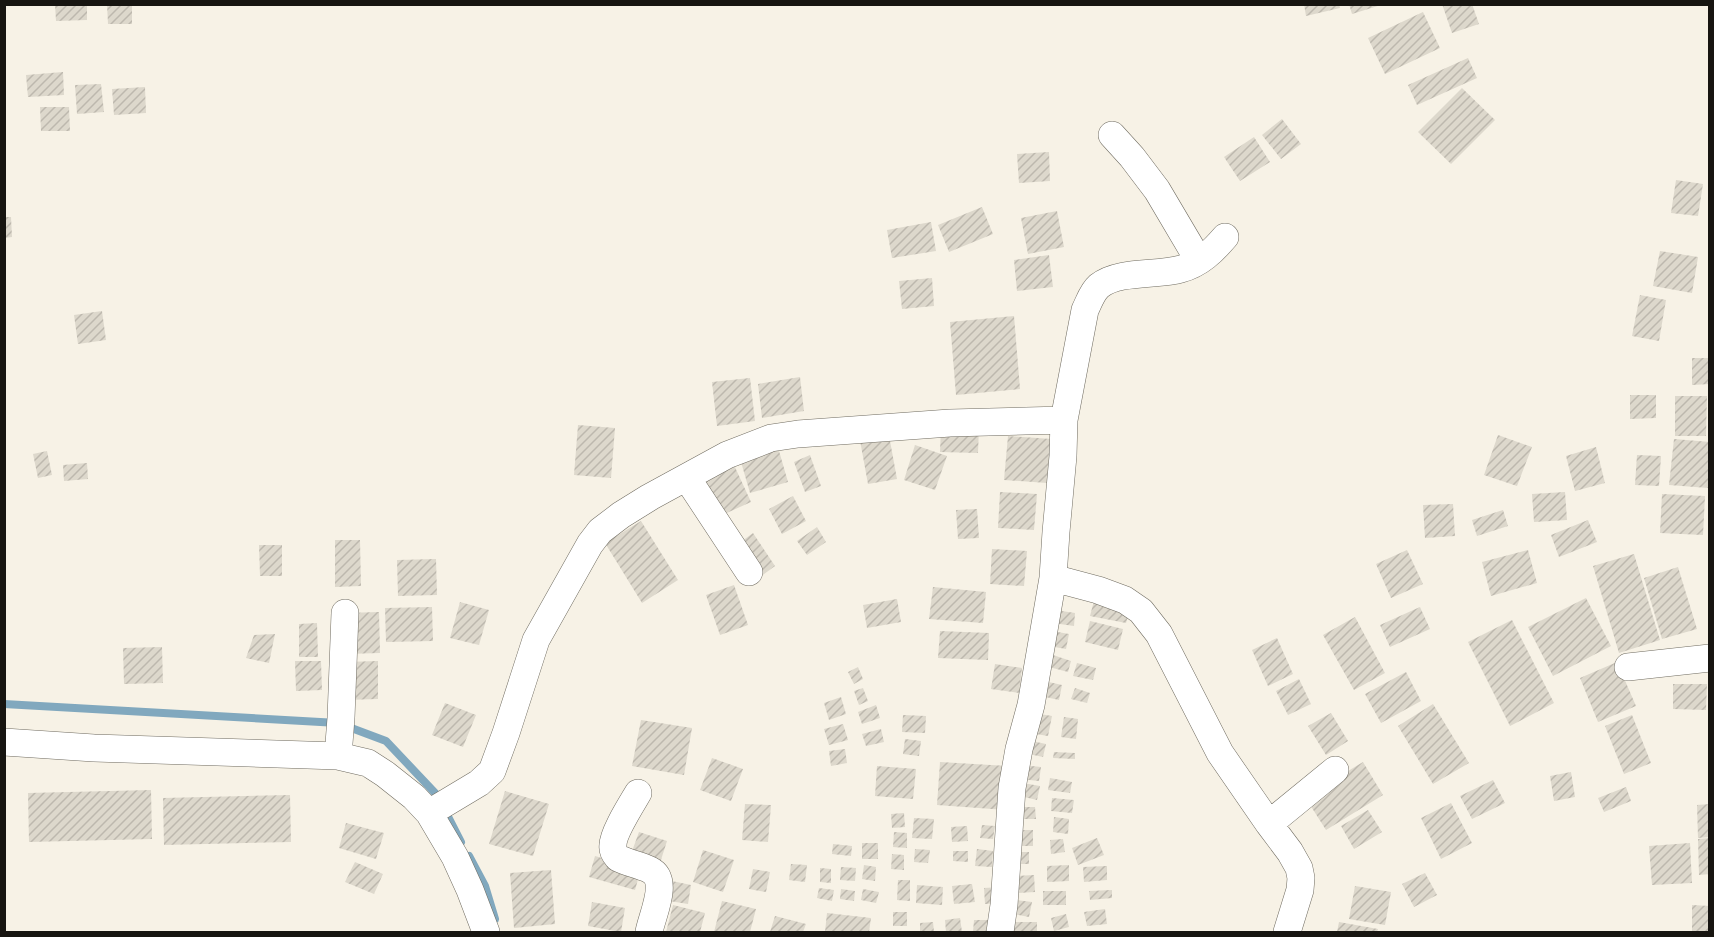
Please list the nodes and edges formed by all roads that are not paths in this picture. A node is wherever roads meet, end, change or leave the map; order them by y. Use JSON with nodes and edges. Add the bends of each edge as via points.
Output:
{"nodes":[{"id":1,"x":1112,"y":135,"type":"dead end"},
{"id":2,"x":1225,"y":237,"type":"dead end"},
{"id":3,"x":1199,"y":261,"type":"junction"},
{"id":4,"x":1064,"y":420,"type":"junction"},
{"id":5,"x":687,"y":478,"type":"junction"},
{"id":6,"x":749,"y":572,"type":"dead end"},
{"id":7,"x":1053,"y":578,"type":"junction"},
{"id":8,"x":345,"y":613,"type":"dead end"},
{"id":9,"x":1710,"y":658,"type":"edge"},
{"id":10,"x":1628,"y":667,"type":"dead end"},
{"id":11,"x":340,"y":735,"type":"junction"},
{"id":12,"x":4,"y":742,"type":"edge"},
{"id":13,"x":1335,"y":771,"type":"dead end"},
{"id":14,"x":638,"y":793,"type":"dead end"},
{"id":15,"x":438,"y":808,"type":"junction"},
{"id":16,"x":1269,"y":824,"type":"junction"},
{"id":17,"x":486,"y":933,"type":"edge"},
{"id":18,"x":649,"y":933,"type":"edge"},
{"id":19,"x":1000,"y":933,"type":"edge"},
{"id":20,"x":1287,"y":933,"type":"edge"}],
"edges":[{"from":1,"to":3,"type":"street","via":[[1157,190]]},
{"from":2,"to":3,"type":"street"},
{"from":3,"to":4,"type":"street","via":[[1181,269],[1110,280],[1098,286],[1085,310]]},
{"from":4,"to":5,"type":"street","via":[[950,423],[771,438],[727,455]]},
{"from":4,"to":7,"type":"street"},
{"from":5,"to":6,"type":"street"},
{"from":5,"to":15,"type":"street","via":[[621,515],[590,544],[536,640],[492,771]]},
{"from":7,"to":16,"type":"street","via":[[1098,590],[1141,610],[1159,634],[1220,753]]},
{"from":7,"to":19,"type":"street","via":[[1012,788]]},
{"from":8,"to":11,"type":"street"},
{"from":9,"to":10,"type":"street"},
{"from":11,"to":12,"type":"street","via":[[94,748]]},
{"from":11,"to":15,"type":"street","via":[[360,760],[377,768],[414,797]]},
{"from":13,"to":16,"type":"street"},
{"from":14,"to":18,"type":"street","via":[[612,848],[618,858],[647,868],[658,878],[659,892]]},
{"from":15,"to":17,"type":"street"},
{"from":16,"to":20,"type":"street","via":[[1290,852],[1301,878]]}]}
